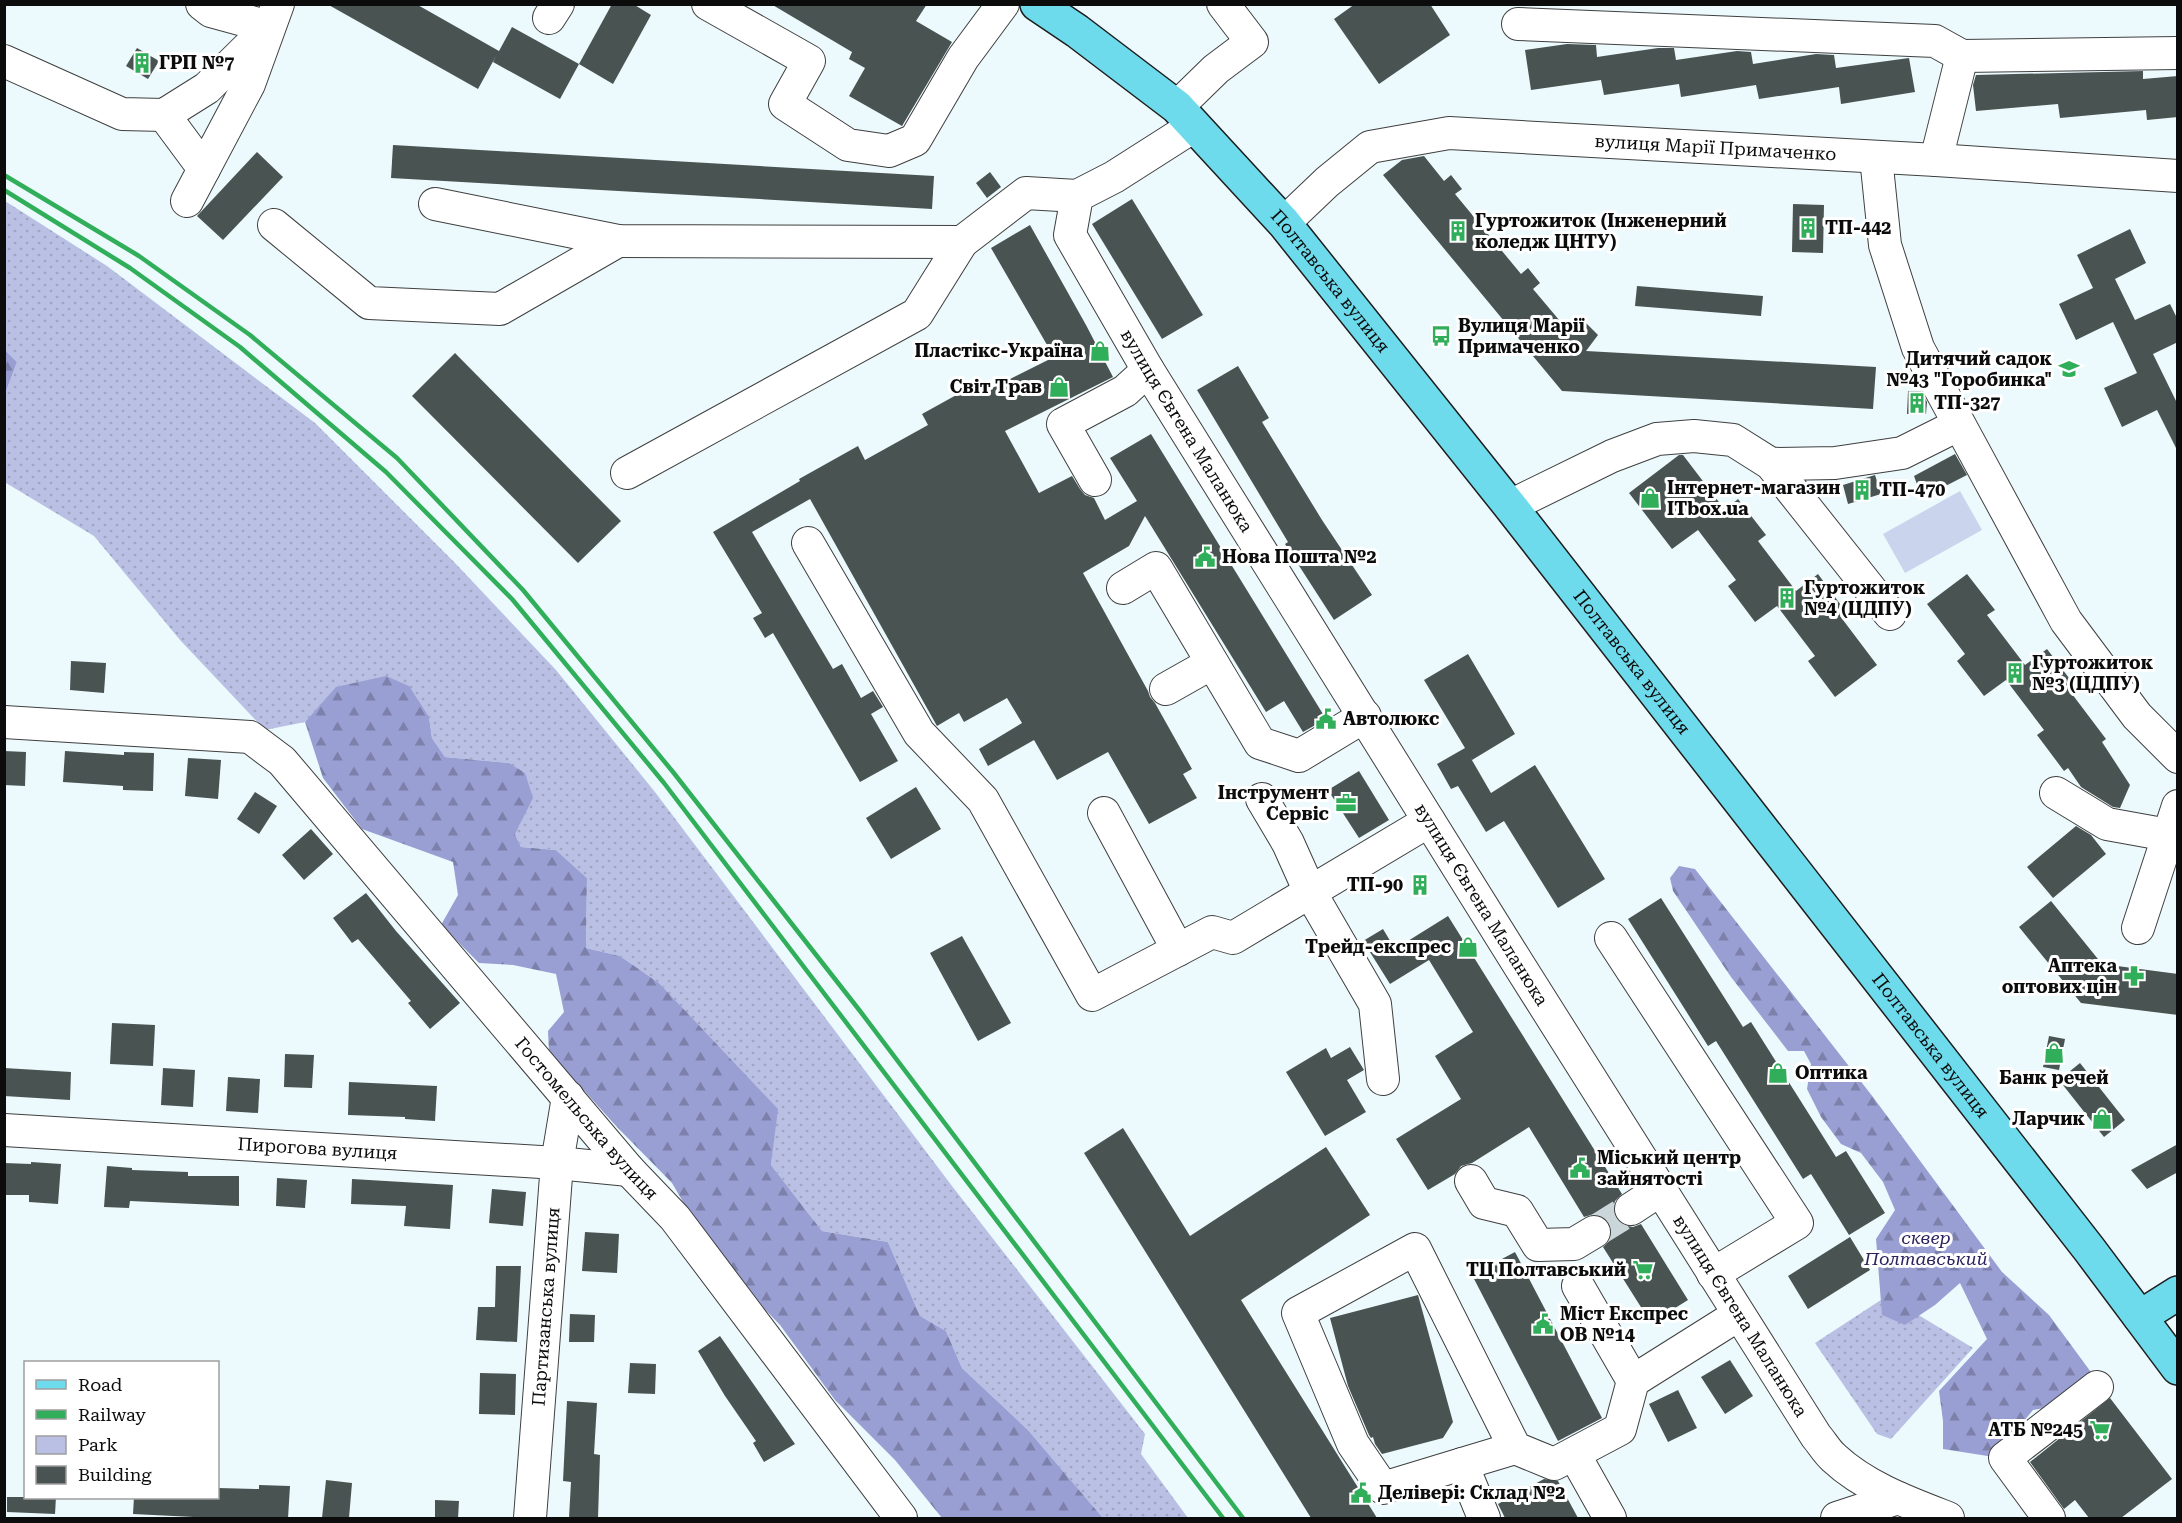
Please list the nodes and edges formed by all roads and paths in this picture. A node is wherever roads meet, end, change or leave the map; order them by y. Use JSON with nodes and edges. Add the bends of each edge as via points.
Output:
{"nodes":[{"id":1,"x":202,"y":4,"type":"edge"},
{"id":2,"x":708,"y":4,"type":"edge"},
{"id":3,"x":1003,"y":4,"type":"edge"},
{"id":4,"x":1037,"y":4,"type":"edge"},
{"id":5,"x":1223,"y":4,"type":"edge"},
{"id":6,"x":274,"y":16,"type":"edge"},
{"id":7,"x":1518,"y":24,"type":"dead end"},
{"id":8,"x":2178,"y":53,"type":"edge"},
{"id":9,"x":1962,"y":56,"type":"junction"},
{"id":10,"x":4,"y":61,"type":"edge"},
{"id":11,"x":164,"y":115,"type":"junction"},
{"id":12,"x":1186,"y":116,"type":"junction"},
{"id":13,"x":1876,"y":157,"type":"junction"},
{"id":14,"x":1936,"y":160,"type":"junction"},
{"id":15,"x":204,"y":169,"type":"junction"},
{"id":16,"x":2178,"y":176,"type":"edge"},
{"id":17,"x":1077,"y":196,"type":"junction"},
{"id":18,"x":187,"y":201,"type":"dead end"},
{"id":19,"x":435,"y":204,"type":"dead end"},
{"id":20,"x":1284,"y":223,"type":"junction"},
{"id":21,"x":274,"y":225,"type":"dead end"},
{"id":22,"x":618,"y":241,"type":"junction"},
{"id":23,"x":962,"y":242,"type":"junction"},
{"id":24,"x":1148,"y":370,"type":"junction"},
{"id":25,"x":1958,"y":425,"type":"junction"},
{"id":26,"x":1771,"y":464,"type":"junction"},
{"id":27,"x":627,"y":473,"type":"dead end"},
{"id":28,"x":1095,"y":480,"type":"dead end"},
{"id":29,"x":1510,"y":506,"type":"junction"},
{"id":30,"x":808,"y":543,"type":"dead end"},
{"id":31,"x":1123,"y":588,"type":"dead end"},
{"id":32,"x":1890,"y":614,"type":"dead end"},
{"id":33,"x":1212,"y":663,"type":"junction"},
{"id":34,"x":1166,"y":689,"type":"dead end"},
{"id":35,"x":1365,"y":716,"type":"junction"},
{"id":36,"x":4,"y":722,"type":"edge"},
{"id":37,"x":2178,"y":757,"type":"edge"},
{"id":38,"x":2056,"y":793,"type":"dead end"},
{"id":39,"x":1262,"y":799,"type":"dead end"},
{"id":40,"x":2178,"y":806,"type":"edge"},
{"id":41,"x":1104,"y":813,"type":"dead end"},
{"id":42,"x":1429,"y":820,"type":"junction"},
{"id":43,"x":2168,"y":835,"type":"junction"},
{"id":44,"x":1310,"y":892,"type":"junction"},
{"id":45,"x":2138,"y":928,"type":"dead end"},
{"id":46,"x":1611,"y":938,"type":"dead end"},
{"id":47,"x":1178,"y":950,"type":"junction"},
{"id":48,"x":1383,"y":1079,"type":"dead end"},
{"id":49,"x":568,"y":1097,"type":"junction"},
{"id":50,"x":4,"y":1130,"type":"edge"},
{"id":51,"x":557,"y":1163,"type":"junction"},
{"id":52,"x":629,"y":1170,"type":"junction"},
{"id":53,"x":1471,"y":1181,"type":"dead end"},
{"id":54,"x":1660,"y":1190,"type":"junction"},
{"id":55,"x":1631,"y":1209,"type":"tunnel mouth"},
{"id":56,"x":1594,"y":1232,"type":"tunnel mouth"},
{"id":57,"x":1713,"y":1274,"type":"junction"},
{"id":58,"x":1578,"y":1286,"type":"dead end"},
{"id":59,"x":2178,"y":1293,"type":"edge"},
{"id":60,"x":1738,"y":1315,"type":"junction"},
{"id":61,"x":2140,"y":1317,"type":"junction"},
{"id":62,"x":2178,"y":1368,"type":"edge"},
{"id":63,"x":1633,"y":1381,"type":"junction"},
{"id":64,"x":2097,"y":1387,"type":"dead end"},
{"id":65,"x":1515,"y":1448,"type":"junction"},
{"id":66,"x":1574,"y":1454,"type":"junction"},
{"id":67,"x":1462,"y":1464,"type":"junction"},
{"id":68,"x":1898,"y":1498,"type":"junction"},
{"id":69,"x":1852,"y":1516,"type":"edge"},
{"id":70,"x":530,"y":1518,"type":"edge"},
{"id":71,"x":900,"y":1518,"type":"edge"},
{"id":72,"x":1484,"y":1518,"type":"edge"},
{"id":73,"x":1610,"y":1518,"type":"edge"},
{"id":74,"x":1948,"y":1518,"type":"edge"},
{"id":75,"x":2049,"y":1518,"type":"edge"}],
"edges":[{"from":1,"to":6,"type":"street","via":[[210,11]]},
{"from":2,"to":3,"type":"street","via":[[809,61],[785,104],[848,145],[889,151],[915,140],[963,58]]},
{"from":4,"to":12,"type":"main road","name":"Полтавська вулиця"},
{"from":5,"to":12,"type":"street","via":[[1252,42],[1216,69]]},
{"from":6,"to":11,"type":"street","via":[[207,88]]},
{"from":6,"to":15,"type":"street","via":[[249,84]]},
{"from":7,"to":9,"type":"street","via":[[1935,40]]},
{"from":8,"to":9,"type":"street"},
{"from":9,"to":14,"type":"street"},
{"from":10,"to":11,"type":"street","via":[[122,114]]},
{"from":11,"to":15,"type":"street"},
{"from":12,"to":17,"type":"street","via":[[1114,177]]},
{"from":12,"to":20,"type":"main road","name":"Полтавська вулиця"},
{"from":13,"to":14,"type":"street","name":"вулиця Марії Примаченко"},
{"from":13,"to":20,"type":"street","name":"вулиця Марії Примаченко","via":[[1449,133],[1370,147]]},
{"from":13,"to":25,"type":"street","via":[[1885,245],[1918,348]]},
{"from":14,"to":16,"type":"street","name":"вулиця Марії Примаченко"},
{"from":15,"to":18,"type":"street"},
{"from":17,"to":23,"type":"street","via":[[1026,193]]},
{"from":17,"to":24,"type":"street","name":"вулиця Євгена Маланюка","via":[[1070,235]]},
{"from":19,"to":22,"type":"street"},
{"from":20,"to":29,"type":"main road","name":"Полтавська вулиця"},
{"from":21,"to":22,"type":"street","via":[[369,303],[500,309]]},
{"from":22,"to":23,"type":"street"},
{"from":23,"to":27,"type":"street","via":[[917,314]]},
{"from":24,"to":28,"type":"street","via":[[1125,391],[1063,424]]},
{"from":24,"to":35,"type":"street","name":"вулиця Євгена Маланюка"},
{"from":25,"to":26,"type":"street","via":[[1902,453],[1835,463]]},
{"from":25,"to":37,"type":"street","via":[[2066,621],[2137,716]]},
{"from":26,"to":29,"type":"street","via":[[1733,440],[1694,436],[1657,439],[1612,456]]},
{"from":26,"to":32,"type":"street"},
{"from":29,"to":61,"type":"main road","name":"Полтавська вулиця"},
{"from":30,"to":47,"type":"street","via":[[919,733],[983,800],[1092,994]]},
{"from":31,"to":33,"type":"street","via":[[1156,568]]},
{"from":33,"to":34,"type":"street"},
{"from":33,"to":35,"type":"street","via":[[1260,743],[1299,756]]},
{"from":35,"to":42,"type":"street","name":"вулиця Євгена Маланюка"},
{"from":36,"to":49,"type":"street","name":"Гостомельська вулиця","via":[[250,737],[282,761]]},
{"from":38,"to":43,"type":"street","via":[[2108,824]]},
{"from":39,"to":44,"type":"street"},
{"from":40,"to":43,"type":"street"},
{"from":41,"to":47,"type":"street"},
{"from":42,"to":44,"type":"street"},
{"from":42,"to":54,"type":"street","name":"вулиця Євгена Маланюка"},
{"from":43,"to":45,"type":"street"},
{"from":44,"to":47,"type":"street","via":[[1233,938],[1212,932]]},
{"from":44,"to":48,"type":"street","via":[[1375,1004]]},
{"from":46,"to":57,"type":"street","via":[[1797,1223]]},
{"from":49,"to":51,"type":"street","name":"Партизанська вулиця"},
{"from":49,"to":52,"type":"street","name":"Гостомельська вулиця"},
{"from":50,"to":51,"type":"street","name":"Пирогова вулиця"},
{"from":51,"to":52,"type":"street","name":"Пирогова вулиця"},
{"from":51,"to":70,"type":"street","name":"Партизанська вулиця"},
{"from":52,"to":71,"type":"street","name":"Гостомельська вулиця","via":[[675,1218]]},
{"from":53,"to":56,"type":"street","via":[[1484,1203],[1517,1211],[1538,1245],[1574,1244]]},
{"from":54,"to":55,"type":"street"},
{"from":54,"to":57,"type":"street","name":"вулиця Євгена Маланюка"},
{"from":57,"to":60,"type":"street","name":"вулиця Євгена Маланюка"},
{"from":58,"to":63,"type":"street"},
{"from":59,"to":61,"type":"main road"},
{"from":60,"to":63,"type":"street"},
{"from":60,"to":68,"type":"street","name":"вулиця Євгена Маланюка","via":[[1833,1457]]},
{"from":61,"to":62,"type":"main road","name":"Полтавська вулиця"},
{"from":63,"to":66,"type":"street","via":[[1620,1429]]},
{"from":64,"to":75,"type":"street","via":[[2005,1458]]},
{"from":65,"to":66,"type":"street","via":[[1554,1464]]},
{"from":65,"to":67,"type":"street"},
{"from":65,"to":67,"type":"street","via":[[1416,1249],[1298,1313],[1353,1444],[1383,1488]]},
{"from":66,"to":73,"type":"street"},
{"from":67,"to":72,"type":"street"},
{"from":68,"to":69,"type":"street"},
{"from":68,"to":74,"type":"street","name":"вулиця Євгена Маланюка"}]}
